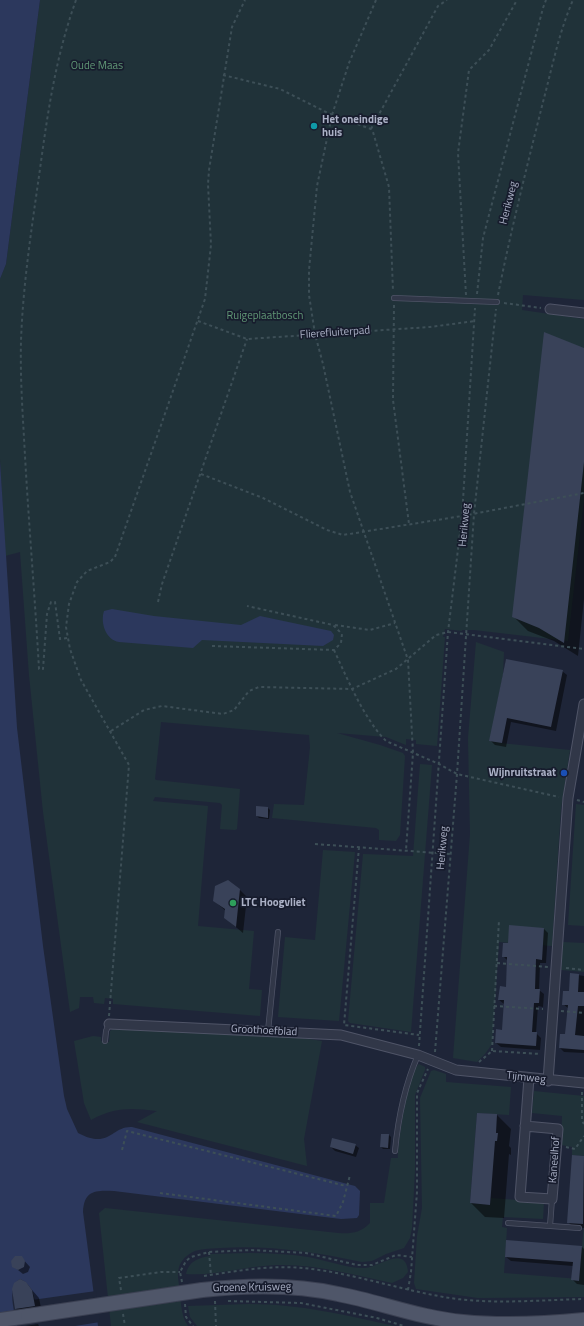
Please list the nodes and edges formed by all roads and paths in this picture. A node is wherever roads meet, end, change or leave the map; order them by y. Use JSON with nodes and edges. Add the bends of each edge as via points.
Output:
{"nodes":[{"id":1,"x":76,"y":0,"type":"edge"},
{"id":2,"x":245,"y":0,"type":"edge"},
{"id":3,"x":376,"y":0,"type":"edge"},
{"id":4,"x":447,"y":0,"type":"edge"},
{"id":5,"x":517,"y":0,"type":"edge"},
{"id":6,"x":546,"y":0,"type":"edge"},
{"id":7,"x":574,"y":0,"type":"edge"},
{"id":8,"x":223,"y":75,"type":"junction"},
{"id":9,"x":332,"y":115,"type":"junction"},
{"id":10,"x":371,"y":129,"type":"junction"},
{"id":11,"x":394,"y":298,"type":"junction"},
{"id":12,"x":466,"y":300,"type":"junction"},
{"id":13,"x":476,"y":300,"type":"junction"},
{"id":14,"x":497,"y":302,"type":"junction"},
{"id":15,"x":550,"y":310,"type":"joint"},
{"id":16,"x":584,"y":313,"type":"edge"},
{"id":17,"x":198,"y":321,"type":"junction"},
{"id":18,"x":474,"y":321,"type":"junction"},
{"id":19,"x":393,"y":329,"type":"junction"},
{"id":20,"x":315,"y":334,"type":"junction"},
{"id":21,"x":247,"y":339,"type":"junction"},
{"id":22,"x":201,"y":474,"type":"junction"},
{"id":23,"x":584,"y":493,"type":"edge"},
{"id":24,"x":474,"y":514,"type":"junction"},
{"id":25,"x":462,"y":516,"type":"junction"},
{"id":26,"x":410,"y":524,"type":"junction"},
{"id":27,"x":363,"y":531,"type":"junction"},
{"id":28,"x":158,"y":602,"type":"dead end"},
{"id":29,"x":247,"y":606,"type":"dead end"},
{"id":30,"x":395,"y":623,"type":"junction"},
{"id":31,"x":333,"y":625,"type":"junction"},
{"id":32,"x":448,"y":632,"type":"junction"},
{"id":33,"x":465,"y":634,"type":"junction"},
{"id":34,"x":67,"y":638,"type":"junction"},
{"id":35,"x":212,"y":646,"type":"dead end"},
{"id":36,"x":584,"y":649,"type":"edge"},
{"id":37,"x":334,"y":650,"type":"junction"},
{"id":38,"x":408,"y":660,"type":"junction"},
{"id":39,"x":352,"y":689,"type":"junction"},
{"id":40,"x":584,"y":704,"type":"edge"},
{"id":41,"x":111,"y":731,"type":"junction"},
{"id":42,"x":413,"y":753,"type":"junction"},
{"id":43,"x":439,"y":764,"type":"junction"},
{"id":44,"x":457,"y":774,"type":"junction"},
{"id":45,"x":568,"y":798,"type":"junction"},
{"id":46,"x":584,"y":802,"type":"edge"},
{"id":47,"x":315,"y":844,"type":"dead end"},
{"id":48,"x":359,"y":847,"type":"junction"},
{"id":49,"x":406,"y":850,"type":"junction"},
{"id":50,"x":433,"y":852,"type":"junction"},
{"id":51,"x":450,"y":854,"type":"junction"},
{"id":52,"x":499,"y":920,"type":"dead end"},
{"id":53,"x":278,"y":932,"type":"dead end"},
{"id":54,"x":497,"y":963,"type":"junction"},
{"id":55,"x":556,"y":968,"type":"junction"},
{"id":56,"x":584,"y":970,"type":"edge"},
{"id":57,"x":494,"y":1006,"type":"junction"},
{"id":58,"x":110,"y":1008,"type":"dead end"},
{"id":59,"x":553,"y":1010,"type":"junction"},
{"id":60,"x":584,"y":1013,"type":"edge"},
{"id":61,"x":109,"y":1024,"type":"joint"},
{"id":62,"x":268,"y":1031,"type":"junction"},
{"id":63,"x":105,"y":1041,"type":"dead end"},
{"id":64,"x":492,"y":1051,"type":"junction"},
{"id":65,"x":418,"y":1055,"type":"junction"},
{"id":66,"x":550,"y":1055,"type":"junction"},
{"id":67,"x":432,"y":1061,"type":"junction"},
{"id":68,"x":468,"y":1072,"type":"junction"},
{"id":69,"x":529,"y":1078,"type":"junction"},
{"id":70,"x":548,"y":1081,"type":"junction"},
{"id":71,"x":583,"y":1083,"type":"edge"},
{"id":72,"x":584,"y":1124,"type":"edge"},
{"id":73,"x":525,"y":1126,"type":"junction"},
{"id":74,"x":584,"y":1136,"type":"edge"},
{"id":75,"x":557,"y":1145,"type":"junction"},
{"id":76,"x":122,"y":1150,"type":"dead end"},
{"id":77,"x":395,"y":1151,"type":"dead end"},
{"id":78,"x":350,"y":1175,"type":"dead end"},
{"id":79,"x":346,"y":1186,"type":"junction"},
{"id":80,"x":160,"y":1193,"type":"dead end"},
{"id":81,"x":552,"y":1199,"type":"junction"},
{"id":82,"x":508,"y":1223,"type":"dead end"},
{"id":83,"x":550,"y":1226,"type":"junction"},
{"id":84,"x":579,"y":1228,"type":"dead end"},
{"id":85,"x":209,"y":1252,"type":"junction"},
{"id":86,"x":412,"y":1257,"type":"junction"},
{"id":87,"x":161,"y":1272,"type":"dead end"},
{"id":88,"x":180,"y":1272,"type":"junction"},
{"id":89,"x":211,"y":1275,"type":"junction"},
{"id":90,"x":182,"y":1278,"type":"dead end"},
{"id":91,"x":201,"y":1283,"type":"junction"},
{"id":92,"x":408,"y":1290,"type":"junction"},
{"id":93,"x":584,"y":1299,"type":"edge"},
{"id":94,"x":185,"y":1308,"type":"dead end"},
{"id":95,"x":0,"y":1320,"type":"edge"},
{"id":96,"x":584,"y":1320,"type":"edge"},
{"id":97,"x":550,"y":1323,"type":"junction"},
{"id":98,"x":584,"y":1325,"type":"edge"},
{"id":99,"x":193,"y":1326,"type":"edge"},
{"id":100,"x":216,"y":1326,"type":"edge"},
{"id":101,"x":404,"y":1326,"type":"edge"}],
"edges":[{"from":1,"to":34,"type":"path","via":[[56,64],[23,307],[21,342],[39,669],[43,669],[51,602],[54,602],[60,639]]},
{"from":2,"to":8,"type":"path","via":[[232,27]]},
{"from":3,"to":9,"type":"path","via":[[348,63]]},
{"from":4,"to":10,"type":"path","via":[[438,6]]},
{"from":5,"to":12,"type":"path","via":[[489,50],[469,70],[458,153]]},
{"from":6,"to":13,"type":"path","via":[[482,238]]},
{"from":7,"to":14,"type":"path","name":"Herikweg","via":[[558,46],[529,155]]},
{"from":8,"to":9,"type":"path","via":[[280,89]]},
{"from":8,"to":17,"type":"path","via":[[208,184],[210,257],[205,299]]},
{"from":9,"to":10,"type":"path"},
{"from":9,"to":20,"type":"path","via":[[317,186],[308,270]]},
{"from":10,"to":11,"type":"path","via":[[389,186]]},
{"from":11,"to":12,"type":"lane"},
{"from":11,"to":19,"type":"path"},
{"from":12,"to":13,"type":"lane"},
{"from":13,"to":14,"type":"lane"},
{"from":13,"to":18,"type":"path"},
{"from":14,"to":15,"type":"path"},
{"from":14,"to":24,"type":"path","name":"Herikweg"},
{"from":15,"to":16,"type":"street"},
{"from":17,"to":21,"type":"path","name":"Flierefluiterpad"},
{"from":17,"to":34,"type":"path","via":[[115,557],[110,562],[87,571],[77,582],[69,604]]},
{"from":18,"to":19,"type":"path","name":"Flierefluiterpad"},
{"from":18,"to":25,"type":"path"},
{"from":19,"to":20,"type":"path","name":"Flierefluiterpad"},
{"from":19,"to":26,"type":"path","via":[[393,400]]},
{"from":20,"to":21,"type":"path","name":"Flierefluiterpad"},
{"from":20,"to":27,"type":"path","via":[[350,492]]},
{"from":21,"to":22,"type":"path"},
{"from":22,"to":27,"type":"path","via":[[263,498],[327,530],[342,535]]},
{"from":22,"to":28,"type":"path"},
{"from":23,"to":24,"type":"path"},
{"from":24,"to":25,"type":"path"},
{"from":24,"to":33,"type":"path","name":"Herikweg"},
{"from":25,"to":26,"type":"path"},
{"from":25,"to":32,"type":"path"},
{"from":26,"to":27,"type":"path"},
{"from":27,"to":30,"type":"path"},
{"from":29,"to":31,"type":"path"},
{"from":30,"to":31,"type":"path","via":[[370,630]]},
{"from":30,"to":38,"type":"path"},
{"from":31,"to":37,"type":"path","via":[[342,634],[341,643]]},
{"from":32,"to":33,"type":"path"},
{"from":32,"to":38,"type":"path","via":[[436,636]]},
{"from":32,"to":43,"type":"path"},
{"from":33,"to":36,"type":"path"},
{"from":33,"to":44,"type":"path","name":"Herikweg"},
{"from":34,"to":41,"type":"path","via":[[81,680]]},
{"from":35,"to":37,"type":"path"},
{"from":37,"to":39,"type":"path"},
{"from":38,"to":39,"type":"path","via":[[396,669]]},
{"from":38,"to":42,"type":"path"},
{"from":39,"to":41,"type":"path","via":[[259,687],[249,691],[234,710],[223,714],[162,706],[144,710]]},
{"from":39,"to":42,"type":"path","via":[[380,735],[386,741]]},
{"from":40,"to":45,"type":"street"},
{"from":41,"to":58,"type":"path","via":[[129,765]]},
{"from":42,"to":43,"type":"path"},
{"from":42,"to":49,"type":"path"},
{"from":43,"to":44,"type":"path"},
{"from":43,"to":50,"type":"path"},
{"from":44,"to":45,"type":"path"},
{"from":44,"to":51,"type":"path","name":"Herikweg"},
{"from":45,"to":46,"type":"path"},
{"from":45,"to":55,"type":"street"},
{"from":47,"to":48,"type":"path"},
{"from":48,"to":49,"type":"path"},
{"from":48,"to":50,"type":"path","via":[[344,1025],[419,1035]]},
{"from":49,"to":50,"type":"path"},
{"from":50,"to":51,"type":"path"},
{"from":51,"to":67,"type":"path","name":"Herikweg","via":[[436,1049]]},
{"from":52,"to":54,"type":"path"},
{"from":53,"to":62,"type":"lane"},
{"from":54,"to":55,"type":"path"},
{"from":54,"to":57,"type":"path"},
{"from":55,"to":56,"type":"path"},
{"from":55,"to":59,"type":"street"},
{"from":57,"to":59,"type":"path"},
{"from":57,"to":64,"type":"path"},
{"from":59,"to":60,"type":"path"},
{"from":59,"to":66,"type":"street"},
{"from":61,"to":62,"type":"street","name":"Groothoefblad"},
{"from":61,"to":63,"type":"lane","name":"Groothoefblad"},
{"from":62,"to":65,"type":"street","name":"Groothoefblad","via":[[341,1035]]},
{"from":64,"to":66,"type":"path"},
{"from":64,"to":68,"type":"path"},
{"from":65,"to":67,"type":"street","name":"Groothoefblad"},
{"from":65,"to":77,"type":"lane","via":[[397,1130]]},
{"from":66,"to":70,"type":"street"},
{"from":67,"to":68,"type":"street","name":"Tijmweg"},
{"from":67,"to":86,"type":"path","name":"Herikweg","via":[[417,1093],[417,1192]]},
{"from":68,"to":69,"type":"street","name":"Tijmweg"},
{"from":69,"to":70,"type":"street","name":"Tijmweg"},
{"from":69,"to":73,"type":"street","name":"Kaneelhof"},
{"from":70,"to":71,"type":"street","name":"Tijmweg"},
{"from":71,"to":72,"type":"path"},
{"from":73,"to":75,"type":"street","name":"Kaneelhof","via":[[558,1129]]},
{"from":73,"to":81,"type":"street","name":"Kaneelhof","via":[[520,1197]]},
{"from":74,"to":75,"type":"path","via":[[575,1149]]},
{"from":75,"to":81,"type":"street","name":"Kaneelhof"},
{"from":76,"to":79,"type":"path","via":[[127,1132]]},
{"from":78,"to":79,"type":"path"},
{"from":79,"to":80,"type":"path","via":[[343,1202],[336,1216]]},
{"from":81,"to":83,"type":"lane","name":"Kaneelhof"},
{"from":82,"to":83,"type":"lane"},
{"from":83,"to":84,"type":"lane"},
{"from":85,"to":86,"type":"path","via":[[251,1250],[306,1253],[358,1266],[372,1265],[396,1255]]},
{"from":85,"to":88,"type":"path","via":[[191,1257]]},
{"from":85,"to":89,"type":"path"},
{"from":86,"to":92,"type":"path","name":"Herikweg"},
{"from":87,"to":88,"type":"path"},
{"from":88,"to":90,"type":"path"},
{"from":89,"to":91,"type":"path","name":"Groene Kruisweg"},
{"from":89,"to":92,"type":"path","name":"Groene Kruisweg","via":[[274,1268],[303,1268]]},
{"from":91,"to":95,"type":"main road","name":"Groene Kruisweg","bridge":true},
{"from":91,"to":97,"type":"main road","name":"Groene Kruisweg","via":[[301,1288],[337,1293],[462,1322]]},
{"from":92,"to":93,"type":"path","name":"Groene Kruisweg","via":[[477,1301]]},
{"from":94,"to":99,"type":"path","via":[[186,1317]]},
{"from":96,"to":97,"type":"main road","name":"Groene Kruisweg"},
{"from":97,"to":98,"type":"main road","name":"Groene Kruisweg"},
{"from":100,"to":101,"type":"path","name":"Groene Kruisweg","via":[[215,1301],[301,1303]]}]}
